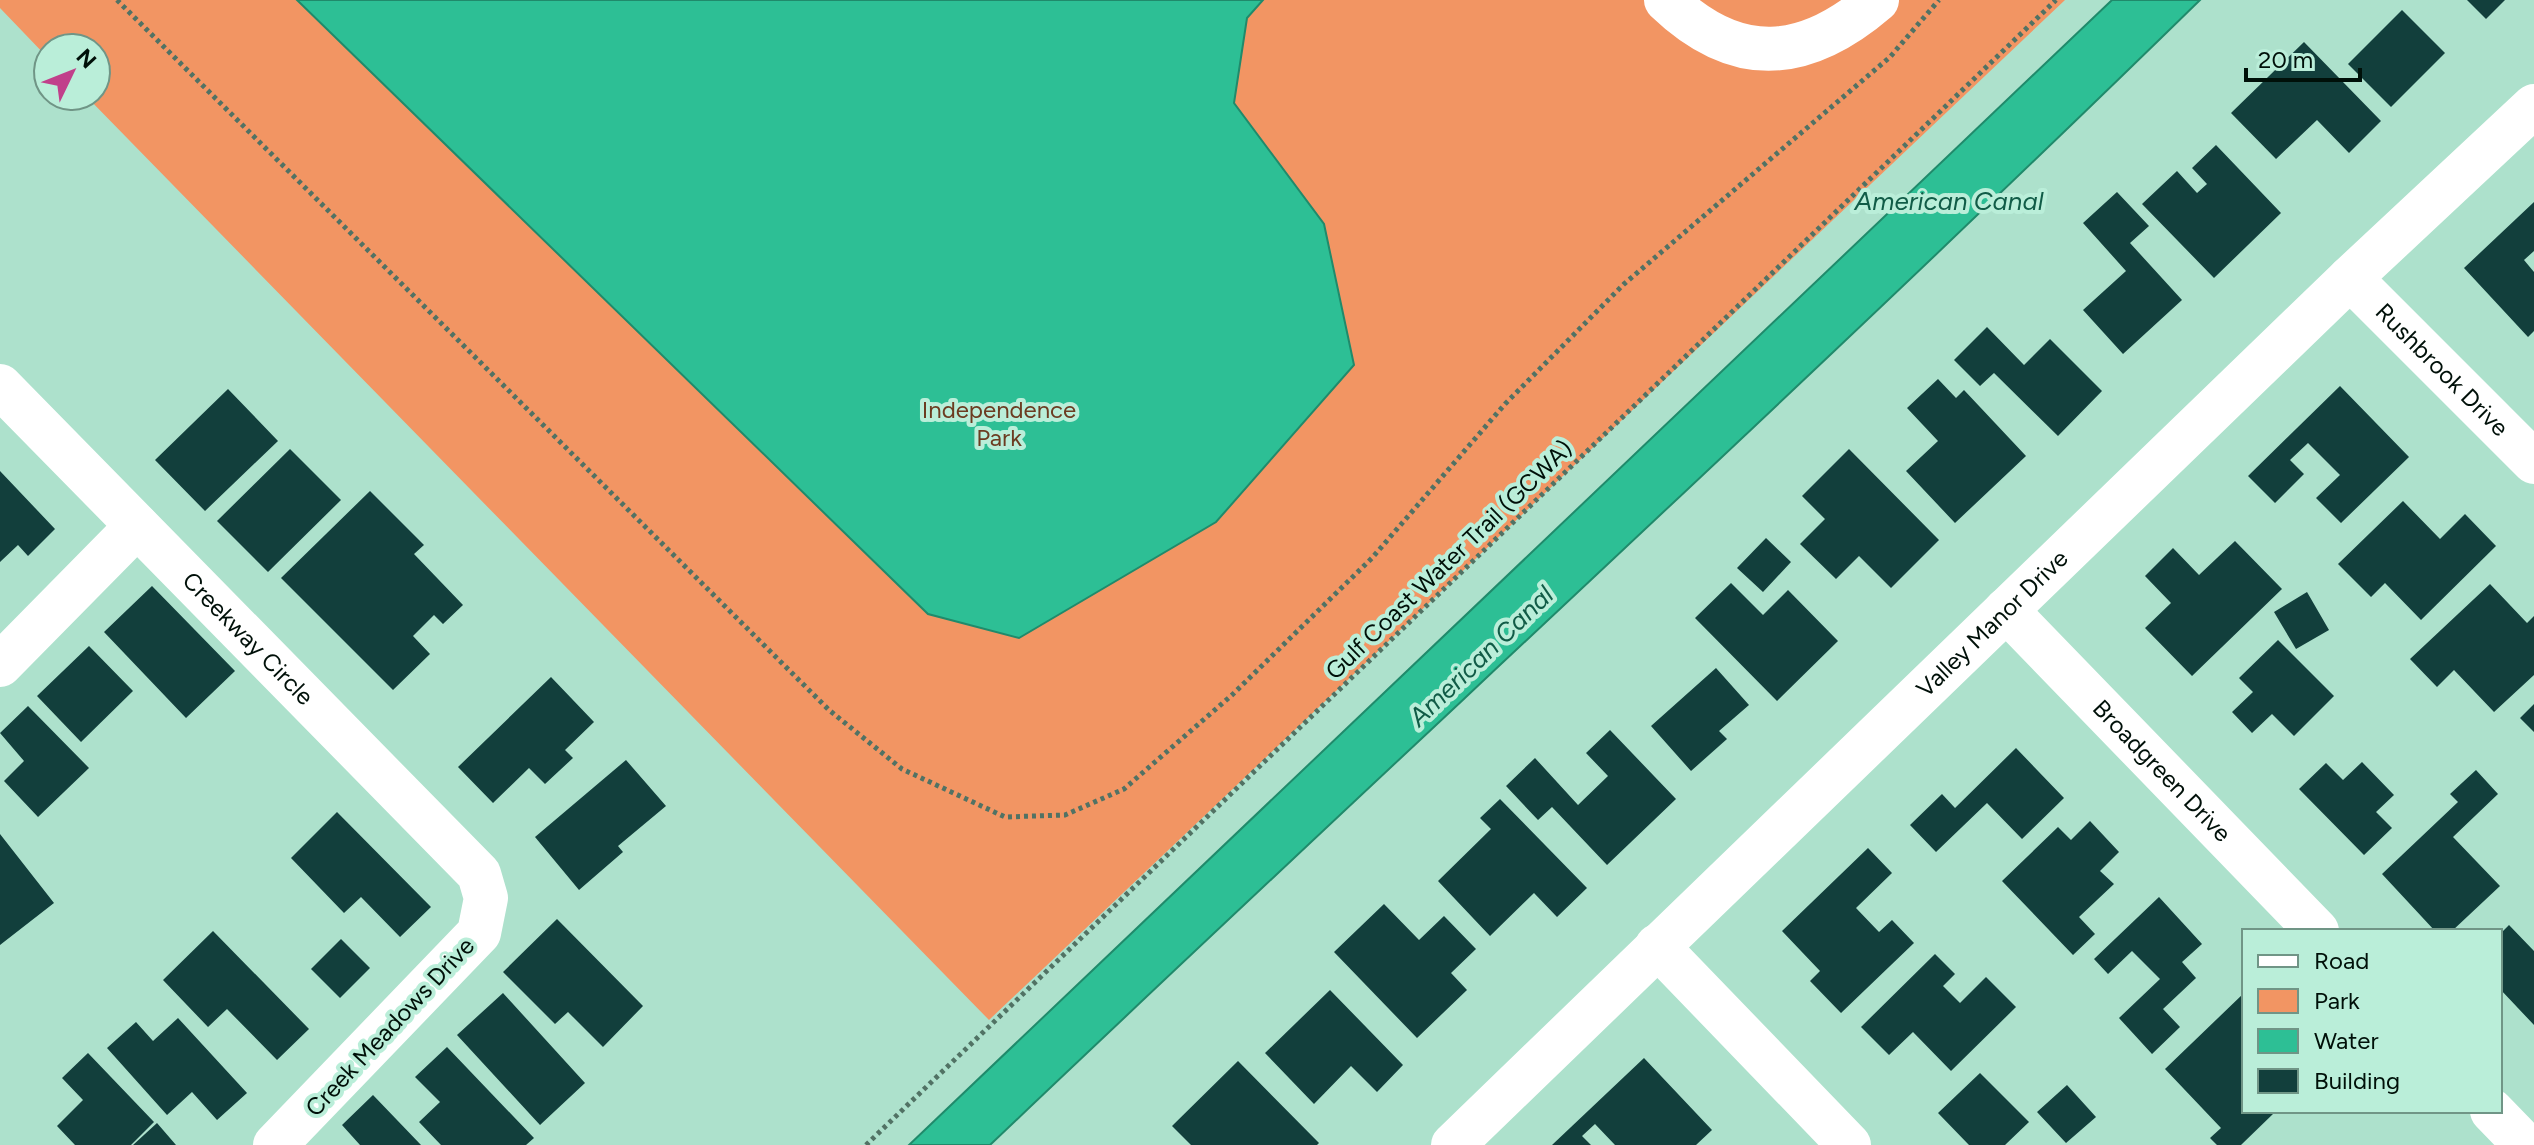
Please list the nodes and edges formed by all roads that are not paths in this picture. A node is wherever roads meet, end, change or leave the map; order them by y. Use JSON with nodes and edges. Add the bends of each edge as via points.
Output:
{"nodes":[{"id":1,"x":1666,"y":0,"type":"edge"},
{"id":2,"x":1865,"y":6,"type":"edge"},
{"id":3,"x":2534,"y":106,"type":"edge"},
{"id":4,"x":2350,"y":278,"type":"junction"},
{"id":5,"x":0,"y":386,"type":"edge"},
{"id":6,"x":2534,"y":462,"type":"edge"},
{"id":7,"x":137,"y":526,"type":"junction"},
{"id":8,"x":2006,"y":610,"type":"junction"},
{"id":9,"x":0,"y":665,"type":"edge"},
{"id":10,"x":486,"y":898,"type":"joint"},
{"id":11,"x":2315,"y":929,"type":"edge"},
{"id":12,"x":1657,"y":946,"type":"junction"},
{"id":13,"x":2494,"y":1113,"type":"edge"},
{"id":14,"x":275,"y":1145,"type":"edge"},
{"id":15,"x":1453,"y":1145,"type":"edge"},
{"id":16,"x":1849,"y":1145,"type":"edge"},
{"id":17,"x":2525,"y":1145,"type":"edge"}],
"edges":[{"from":1,"to":2,"type":"street","via":[[1689,22],[1741,46],[1768,50],[1817,41]]},
{"from":3,"to":4,"type":"street","name":"Valley Manor Drive"},
{"from":4,"to":6,"type":"street","name":"Rushbrook Drive"},
{"from":4,"to":8,"type":"street","name":"Valley Manor Drive"},
{"from":5,"to":7,"type":"street","name":"Creekway Circle"},
{"from":7,"to":9,"type":"street"},
{"from":7,"to":10,"type":"street","name":"Creekway Circle","via":[[479,874]]},
{"from":8,"to":11,"type":"street","name":"Broadgreen Drive"},
{"from":8,"to":12,"type":"street","name":"Valley Manor Drive"},
{"from":10,"to":14,"type":"street","name":"Creek Meadows Drive","via":[[479,933]]},
{"from":12,"to":15,"type":"street","name":"Valley Manor Drive"},
{"from":12,"to":16,"type":"street"},
{"from":13,"to":17,"type":"street"}]}
